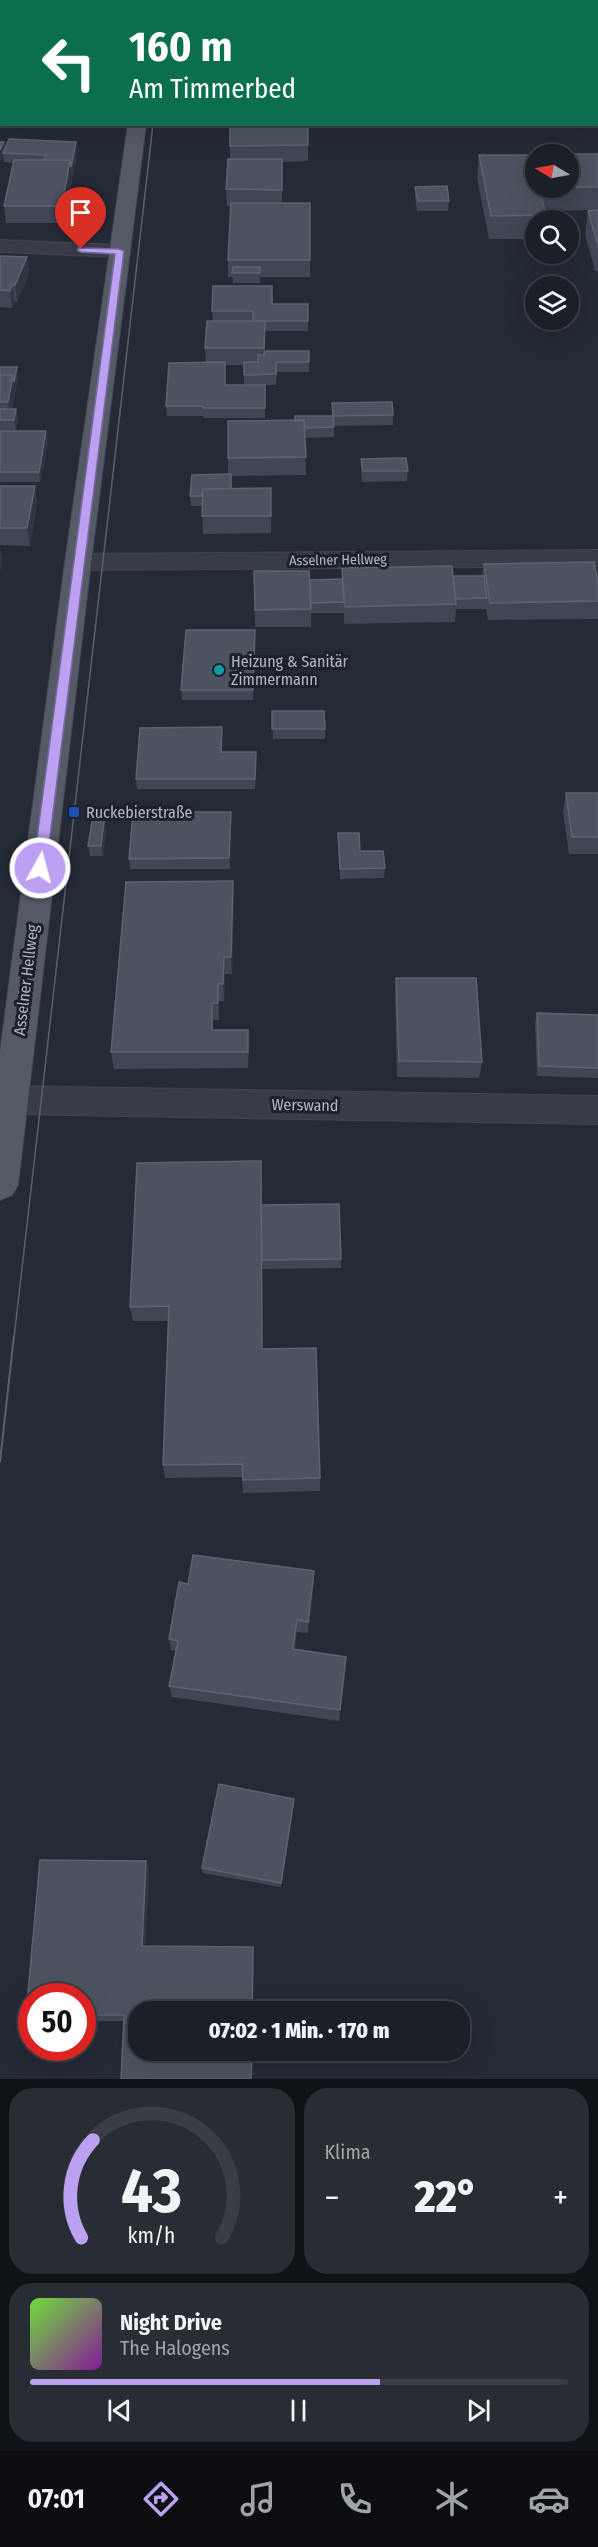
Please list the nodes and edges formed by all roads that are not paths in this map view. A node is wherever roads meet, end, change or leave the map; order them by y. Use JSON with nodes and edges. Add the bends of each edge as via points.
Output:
{"nodes":[{"id":1,"x":137,"y":126,"type":"edge"},
{"id":2,"x":0,"y":246,"type":"edge"},
{"id":3,"x":119,"y":251,"type":"junction"},
{"id":4,"x":598,"y":558,"type":"edge"},
{"id":5,"x":78,"y":562,"type":"junction"},
{"id":6,"x":11,"y":1100,"type":"junction"},
{"id":7,"x":598,"y":1110,"type":"edge"},
{"id":8,"x":0,"y":1185,"type":"edge"}],
"edges":[{"from":1,"to":3,"type":"main road","name":"Asselner Hellweg"},
{"from":2,"to":3,"type":"street"},
{"from":3,"to":5,"type":"main road","name":"Asselner Hellweg"},
{"from":4,"to":5,"type":"street","name":"Asselner Hellweg"},
{"from":5,"to":6,"type":"main road","name":"Asselner Hellweg"},
{"from":6,"to":7,"type":"street","name":"Werswand"},
{"from":6,"to":8,"type":"main road","name":"Asselner Hellweg"}]}
